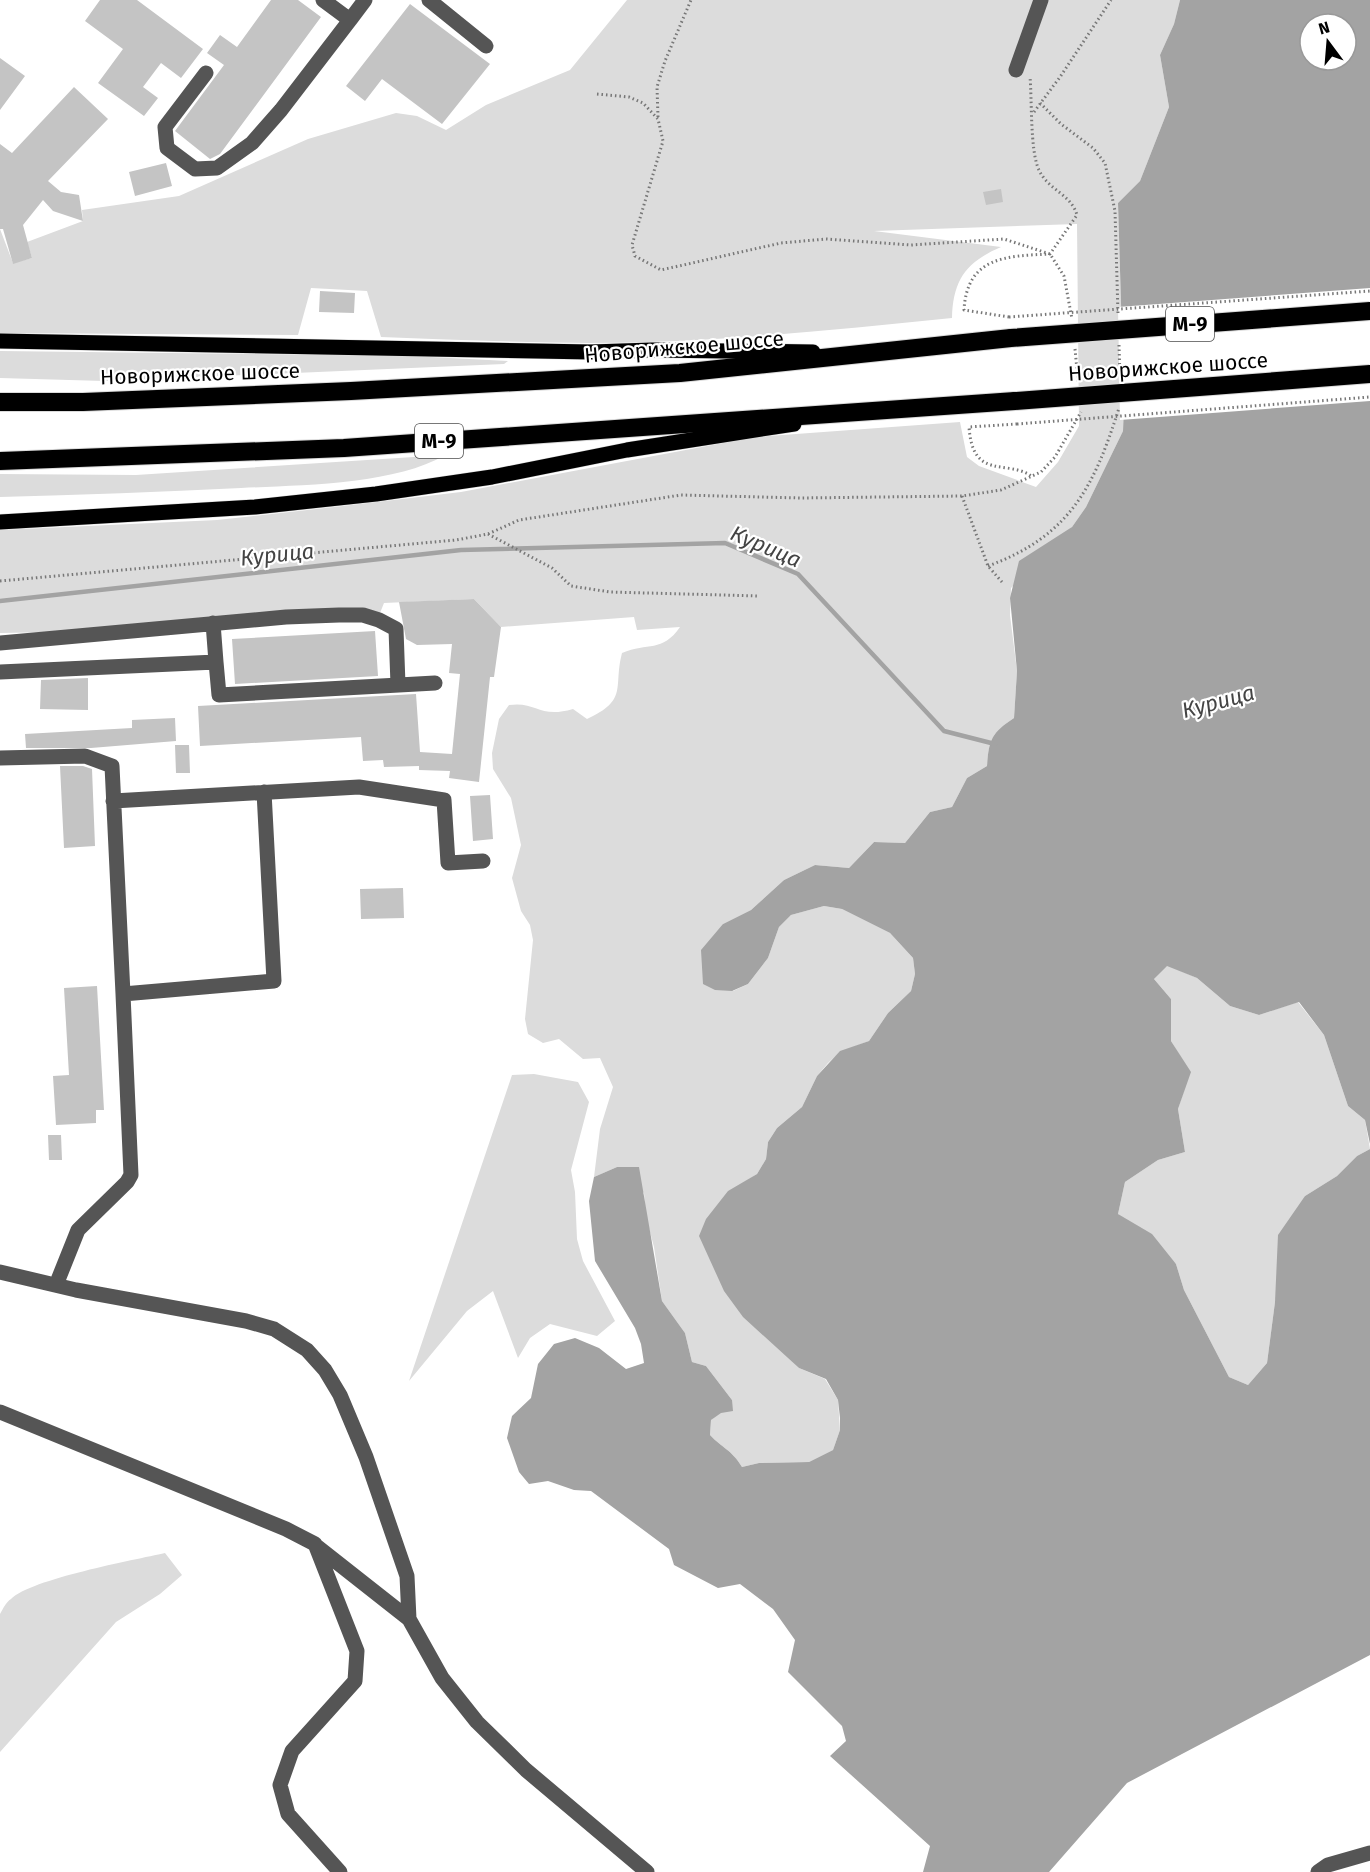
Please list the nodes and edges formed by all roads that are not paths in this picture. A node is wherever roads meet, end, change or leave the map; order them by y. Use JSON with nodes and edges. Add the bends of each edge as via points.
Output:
{"nodes":[{"id":1,"x":323,"y":0,"type":"edge"},
{"id":2,"x":365,"y":0,"type":"edge"},
{"id":3,"x":429,"y":0,"type":"edge"},
{"id":4,"x":1041,"y":0,"type":"edge"},
{"id":5,"x":350,"y":20,"type":"junction"},
{"id":6,"x":486,"y":46,"type":"dead end"},
{"id":7,"x":1023,"y":72,"type":"road end"},
{"id":8,"x":206,"y":73,"type":"dead end"},
{"id":9,"x":1370,"y":311,"type":"edge"},
{"id":10,"x":0,"y":341,"type":"edge"},
{"id":11,"x":869,"y":353,"type":"junction"},
{"id":12,"x":1370,"y":374,"type":"edge"},
{"id":13,"x":0,"y":402,"type":"edge"},
{"id":14,"x":877,"y":411,"type":"junction"},
{"id":15,"x":0,"y":461,"type":"edge"},
{"id":16,"x":0,"y":522,"type":"edge"},
{"id":17,"x":213,"y":623,"type":"junction"},
{"id":18,"x":0,"y":643,"type":"edge"},
{"id":19,"x":216,"y":662,"type":"junction"},
{"id":20,"x":0,"y":672,"type":"edge"},
{"id":21,"x":435,"y":683,"type":"dead end"},
{"id":22,"x":398,"y":685,"type":"junction"},
{"id":23,"x":0,"y":758,"type":"edge"},
{"id":24,"x":264,"y":792,"type":"junction"},
{"id":25,"x":113,"y":801,"type":"junction"},
{"id":26,"x":483,"y":861,"type":"dead end"},
{"id":27,"x":123,"y":994,"type":"junction"},
{"id":28,"x":0,"y":1272,"type":"edge"},
{"id":29,"x":56,"y":1285,"type":"junction"},
{"id":30,"x":0,"y":1412,"type":"edge"},
{"id":31,"x":315,"y":1544,"type":"junction"},
{"id":32,"x":409,"y":1619,"type":"junction"},
{"id":33,"x":1370,"y":1853,"type":"edge"},
{"id":34,"x":340,"y":1872,"type":"edge"},
{"id":35,"x":647,"y":1872,"type":"edge"},
{"id":36,"x":1318,"y":1872,"type":"edge"}],
"edges":[{"from":1,"to":5,"type":"street"},
{"from":2,"to":5,"type":"street"},
{"from":3,"to":6,"type":"street"},
{"from":4,"to":7,"type":"street"},
{"from":5,"to":8,"type":"street","via":[[252,143],[217,168],[195,168],[167,148],[165,127]]},
{"from":9,"to":11,"type":"highway","name":"Новорижское шоссе","number":"М-9","bridge":true,"via":[[1011,338]]},
{"from":10,"to":11,"type":"main road","number":"М-9"},
{"from":11,"to":13,"type":"highway","name":"Новорижское шоссе","number":"М-9","via":[[680,373],[557,380]]},
{"from":12,"to":14,"type":"highway","name":"Новорижское шоссе","number":"М-9","bridge":true},
{"from":14,"to":15,"type":"highway","name":"Новорижское шоссе","number":"М-9","via":[[344,448]]},
{"from":14,"to":16,"type":"main road","number":"М-9","via":[[376,494],[255,507]]},
{"from":17,"to":18,"type":"street"},
{"from":17,"to":19,"type":"street"},
{"from":17,"to":22,"type":"street","via":[[339,615],[379,620],[396,629]]},
{"from":19,"to":20,"type":"street"},
{"from":19,"to":22,"type":"street","via":[[219,695]]},
{"from":21,"to":22,"type":"street"},
{"from":23,"to":25,"type":"street","via":[[85,756],[112,766]]},
{"from":24,"to":25,"type":"street"},
{"from":24,"to":26,"type":"street","via":[[358,787],[444,800],[448,862]]},
{"from":24,"to":27,"type":"street","via":[[274,981]]},
{"from":25,"to":27,"type":"street"},
{"from":27,"to":29,"type":"street","via":[[131,1174],[78,1230]]},
{"from":28,"to":29,"type":"street"},
{"from":29,"to":32,"type":"street","via":[[246,1321],[274,1329],[307,1350],[340,1395],[366,1457],[407,1576]]},
{"from":30,"to":31,"type":"street"},
{"from":31,"to":32,"type":"street"},
{"from":31,"to":34,"type":"street","via":[[357,1651],[355,1681],[292,1751],[280,1785],[288,1814]]},
{"from":32,"to":35,"type":"street","via":[[442,1678],[477,1722],[526,1770]]},
{"from":33,"to":36,"type":"street","via":[[1328,1865]]}]}
